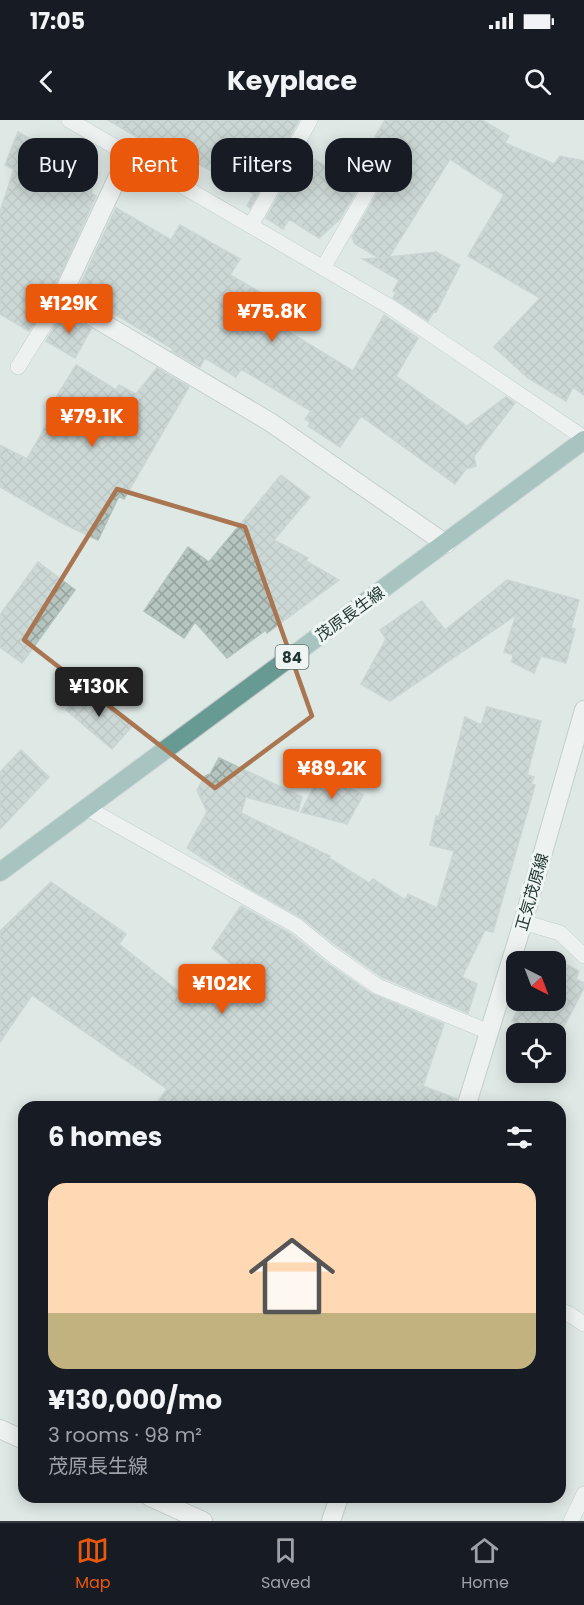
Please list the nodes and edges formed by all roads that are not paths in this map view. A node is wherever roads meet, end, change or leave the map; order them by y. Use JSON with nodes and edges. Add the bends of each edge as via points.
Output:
{"nodes":[{"id":1,"x":69,"y":120,"type":"edge"},
{"id":2,"x":310,"y":120,"type":"edge"},
{"id":3,"x":110,"y":143,"type":"edge"},
{"id":4,"x":111,"y":192,"type":"edge"},
{"id":5,"x":195,"y":192,"type":"edge"},
{"id":6,"x":367,"y":192,"type":"edge"},
{"id":7,"x":251,"y":225,"type":"junction"},
{"id":8,"x":323,"y":268,"type":"junction"},
{"id":9,"x":61,"y":298,"type":"junction"},
{"id":10,"x":18,"y":367,"type":"dead end"},
{"id":11,"x":584,"y":439,"type":"edge"},
{"id":12,"x":446,"y":544,"type":"junction"},
{"id":13,"x":584,"y":710,"type":"edge"},
{"id":14,"x":581,"y":735,"type":"edge"},
{"id":15,"x":87,"y":808,"type":"junction"},
{"id":16,"x":0,"y":872,"type":"edge"},
{"id":17,"x":523,"y":922,"type":"junction"},
{"id":18,"x":584,"y":956,"type":"edge"},
{"id":19,"x":489,"y":1032,"type":"junction"},
{"id":20,"x":468,"y":1101,"type":"edge"},
{"id":21,"x":566,"y":1313,"type":"edge"},
{"id":22,"x":584,"y":1324,"type":"edge"},
{"id":23,"x":0,"y":1429,"type":"edge"},
{"id":24,"x":18,"y":1437,"type":"edge"},
{"id":25,"x":584,"y":1494,"type":"edge"},
{"id":26,"x":163,"y":1503,"type":"edge"},
{"id":27,"x":337,"y":1503,"type":"edge"},
{"id":28,"x":203,"y":1521,"type":"edge"},
{"id":29,"x":331,"y":1521,"type":"edge"},
{"id":30,"x":571,"y":1521,"type":"edge"}],
"edges":[{"from":1,"to":3,"type":"lane"},
{"from":2,"to":7,"type":"lane"},
{"from":4,"to":9,"type":"street"},
{"from":5,"to":7,"type":"lane"},
{"from":6,"to":8,"type":"lane"},
{"from":7,"to":8,"type":"lane"},
{"from":8,"to":11,"type":"lane","via":[[392,308]]},
{"from":9,"to":10,"type":"lane"},
{"from":9,"to":12,"type":"street","via":[[270,422]]},
{"from":11,"to":12,"type":"main road","name":"茂原長生線","number":"84"},
{"from":12,"to":15,"type":"main road","name":"茂原長生線","number":"84"},
{"from":13,"to":14,"type":"street","name":"正気茂原線"},
{"from":14,"to":17,"type":"street","name":"正気茂原線"},
{"from":15,"to":16,"type":"main road","name":"茂原長生線","number":"84"},
{"from":15,"to":19,"type":"lane","via":[[297,926],[377,986]]},
{"from":17,"to":18,"type":"lane","via":[[560,933]]},
{"from":17,"to":19,"type":"street","name":"正気茂原線"},
{"from":19,"to":20,"type":"street","name":"正気茂原線"},
{"from":21,"to":22,"type":"lane"},
{"from":23,"to":24,"type":"street"},
{"from":25,"to":30,"type":"lane"},
{"from":26,"to":28,"type":"street"},
{"from":27,"to":29,"type":"street"}]}
